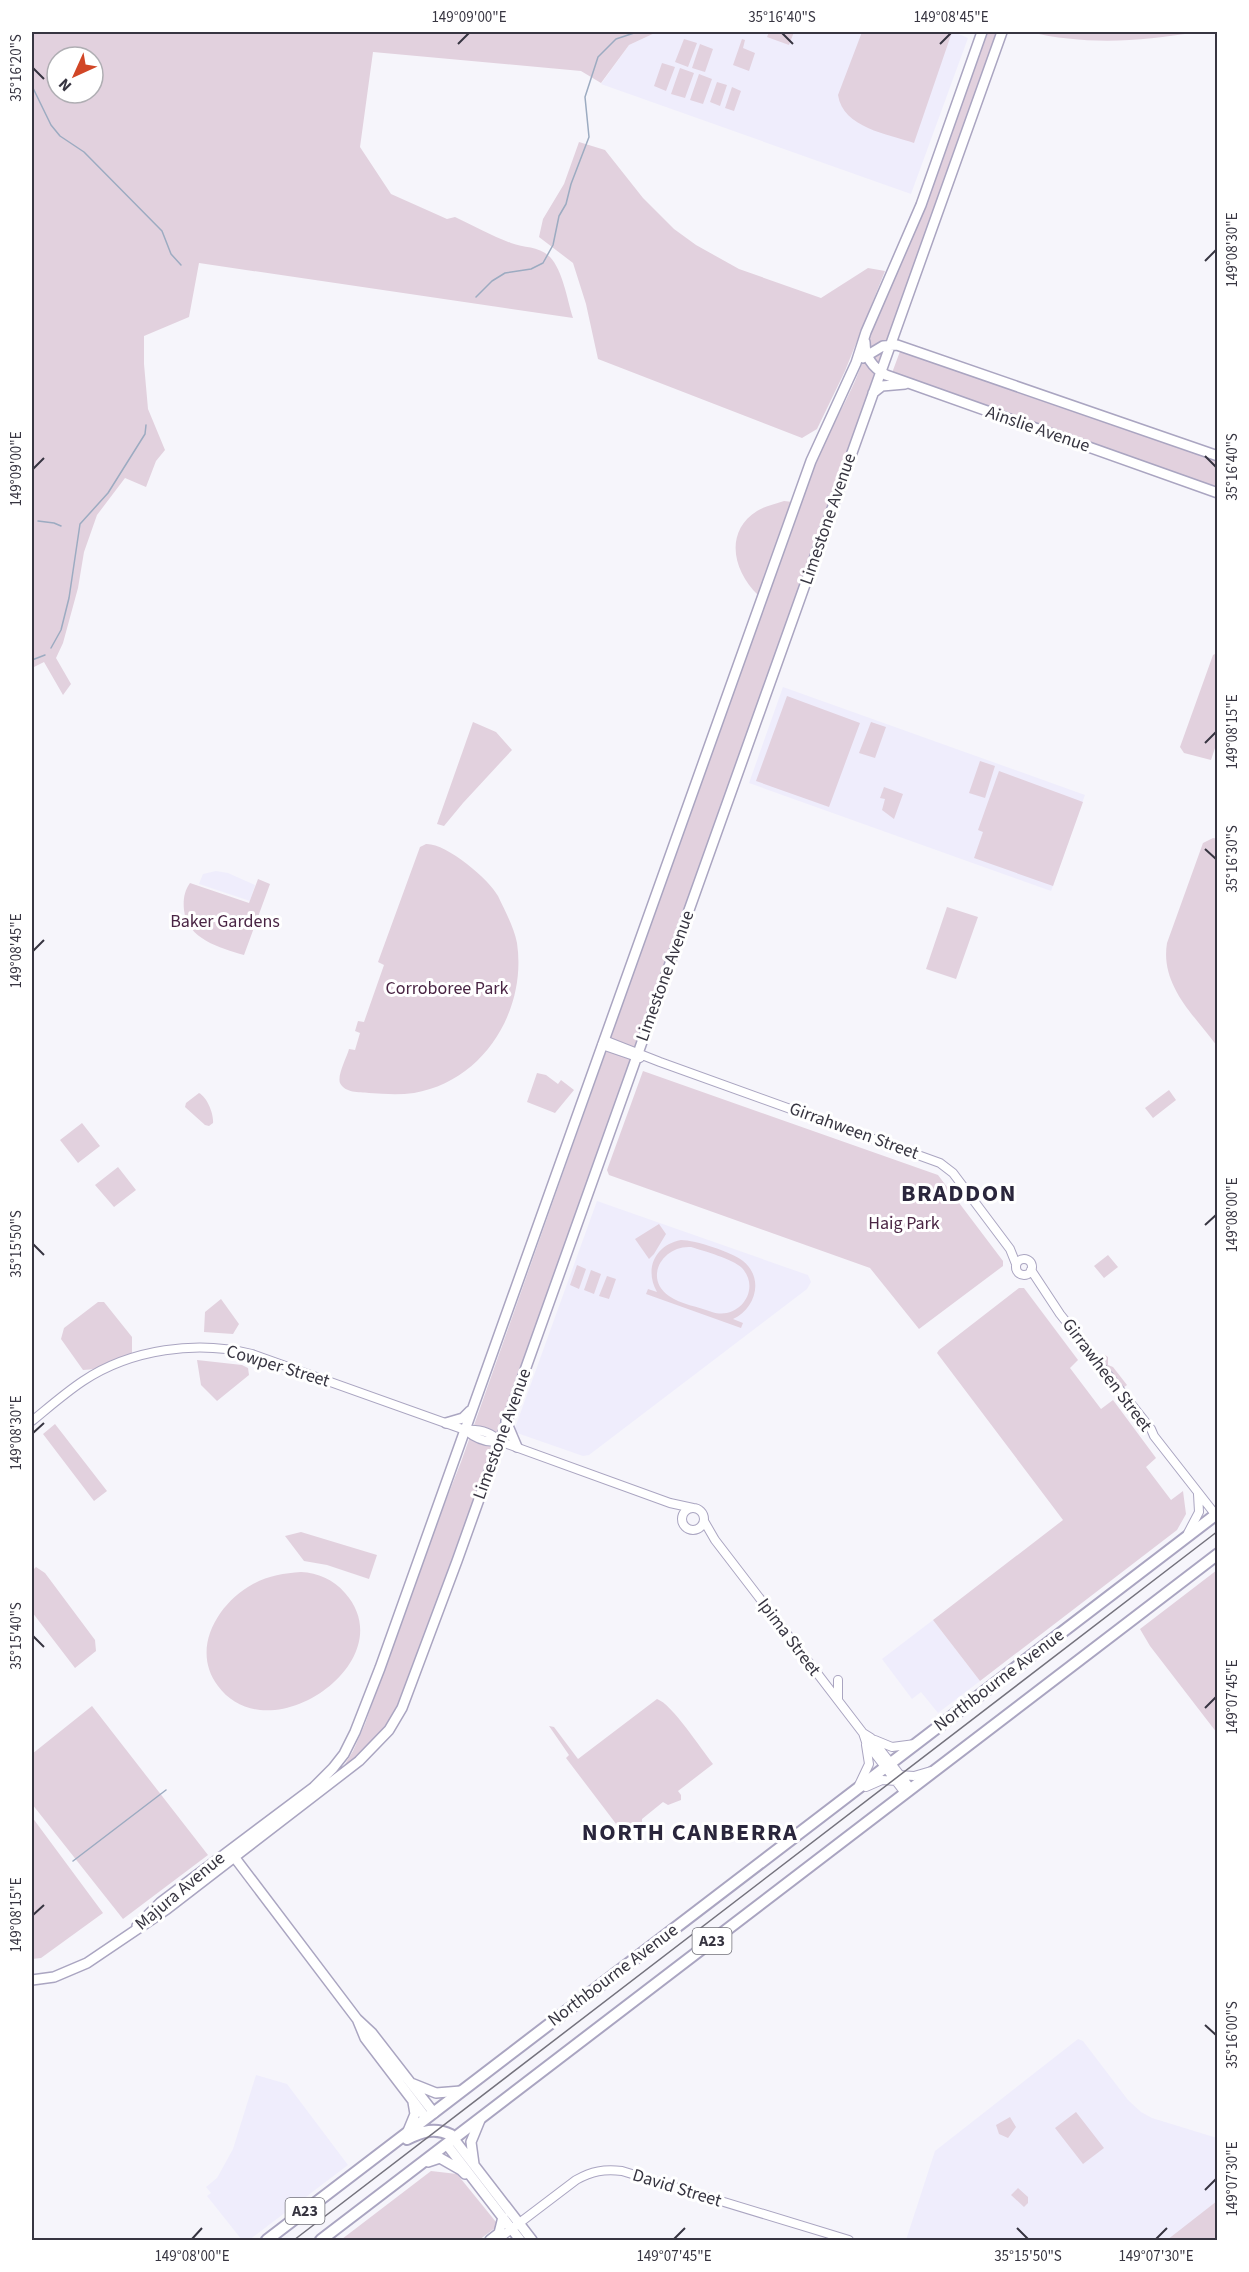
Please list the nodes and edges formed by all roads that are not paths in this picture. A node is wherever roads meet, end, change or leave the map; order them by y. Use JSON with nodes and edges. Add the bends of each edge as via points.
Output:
{"nodes":[{"id":1,"x":982,"y":32,"type":"edge"},
{"id":2,"x":1002,"y":32,"type":"edge"},
{"id":3,"x":896,"y":325,"type":"junction"},
{"id":4,"x":866,"y":332,"type":"junction"},
{"id":5,"x":888,"y":346,"type":"junction"},
{"id":6,"x":908,"y":348,"type":"junction"},
{"id":7,"x":867,"y":355,"type":"junction"},
{"id":8,"x":856,"y":363,"type":"junction"},
{"id":9,"x":879,"y":372,"type":"junction"},
{"id":10,"x":913,"y":385,"type":"junction"},
{"id":11,"x":871,"y":395,"type":"junction"},
{"id":12,"x":1218,"y":456,"type":"edge"},
{"id":13,"x":1218,"y":493,"type":"edge"},
{"id":14,"x":603,"y":1042,"type":"junction"},
{"id":15,"x":637,"y":1055,"type":"junction"},
{"id":16,"x":1012,"y":1251,"type":"junction"},
{"id":17,"x":1024,"y":1259,"type":"junction"},
{"id":18,"x":1016,"y":1264,"type":"junction"},
{"id":19,"x":1031,"y":1270,"type":"junction"},
{"id":20,"x":1022,"y":1275,"type":"junction"},
{"id":21,"x":1042,"y":1289,"type":"junction"},
{"id":22,"x":473,"y":1408,"type":"junction"},
{"id":23,"x":32,"y":1421,"type":"edge"},
{"id":24,"x":506,"y":1421,"type":"junction"},
{"id":25,"x":446,"y":1423,"type":"junction"},
{"id":26,"x":465,"y":1430,"type":"junction"},
{"id":27,"x":499,"y":1441,"type":"junction"},
{"id":28,"x":517,"y":1447,"type":"junction"},
{"id":29,"x":1198,"y":1492,"type":"junction"},
{"id":30,"x":670,"y":1503,"type":"junction"},
{"id":31,"x":693,"y":1508,"type":"junction"},
{"id":32,"x":1217,"y":1515,"type":"edge"},
{"id":33,"x":682,"y":1518,"type":"junction"},
{"id":34,"x":704,"y":1521,"type":"junction"},
{"id":35,"x":696,"y":1530,"type":"junction"},
{"id":36,"x":1186,"y":1537,"type":"junction"},
{"id":37,"x":715,"y":1540,"type":"junction"},
{"id":38,"x":1218,"y":1554,"type":"edge"},
{"id":39,"x":838,"y":1680,"type":"dead end"},
{"id":40,"x":838,"y":1700,"type":"junction"},
{"id":41,"x":866,"y":1738,"type":"junction"},
{"id":42,"x":915,"y":1744,"type":"junction"},
{"id":43,"x":888,"y":1767,"type":"junction"},
{"id":44,"x":935,"y":1769,"type":"junction"},
{"id":45,"x":897,"y":1777,"type":"junction"},
{"id":46,"x":857,"y":1788,"type":"junction"},
{"id":47,"x":908,"y":1789,"type":"junction"},
{"id":48,"x":844,"y":1799,"type":"junction"},
{"id":49,"x":256,"y":1841,"type":"junction"},
{"id":50,"x":229,"y":1855,"type":"junction"},
{"id":51,"x":250,"y":1877,"type":"junction"},
{"id":52,"x":288,"y":1927,"type":"junction"},
{"id":53,"x":32,"y":1980,"type":"edge"},
{"id":54,"x":357,"y":2019,"type":"junction"},
{"id":55,"x":411,"y":2083,"type":"junction"},
{"id":56,"x":461,"y":2091,"type":"junction"},
{"id":57,"x":412,"y":2101,"type":"junction"},
{"id":58,"x":430,"y":2115,"type":"junction"},
{"id":59,"x":480,"y":2120,"type":"junction"},
{"id":60,"x":435,"y":2130,"type":"junction"},
{"id":61,"x":407,"y":2133,"type":"junction"},
{"id":62,"x":450,"y":2140,"type":"junction"},
{"id":63,"x":388,"y":2148,"type":"junction"},
{"id":64,"x":420,"y":2165,"type":"junction"},
{"id":65,"x":474,"y":2165,"type":"junction"},
{"id":66,"x":482,"y":2190,"type":"junction"},
{"id":67,"x":503,"y":2217,"type":"junction"},
{"id":68,"x":516,"y":2226,"type":"junction"},
{"id":69,"x":267,"y":2241,"type":"edge"},
{"id":70,"x":321,"y":2241,"type":"edge"},
{"id":71,"x":490,"y":2241,"type":"edge"},
{"id":72,"x":497,"y":2241,"type":"edge"},
{"id":73,"x":520,"y":2241,"type":"edge"},
{"id":74,"x":532,"y":2241,"type":"edge"},
{"id":75,"x":849,"y":2241,"type":"edge"}],
"edges":[{"from":1,"to":4,"type":"main road","name":"Limestone Avenue","via":[[921,205]]},
{"from":2,"to":3,"type":"main road","name":"Limestone Avenue"},
{"from":3,"to":5,"type":"main road","name":"Limestone Avenue"},
{"from":3,"to":6,"type":"main road"},
{"from":4,"to":7,"type":"main road"},
{"from":4,"to":8,"type":"main road","name":"Limestone Avenue"},
{"from":5,"to":6,"type":"main road","name":"Ainslie Avenue"},
{"from":5,"to":7,"type":"main road","name":"Ainslie Avenue"},
{"from":5,"to":9,"type":"main road","name":"Limestone Avenue"},
{"from":6,"to":12,"type":"main road","name":"Ainslie Avenue"},
{"from":7,"to":8,"type":"main road","name":"Ainslie Avenue"},
{"from":7,"to":9,"type":"main road"},
{"from":8,"to":14,"type":"main road","name":"Limestone Avenue","via":[[811,461]]},
{"from":9,"to":10,"type":"main road","name":"Ainslie Avenue"},
{"from":9,"to":11,"type":"main road","name":"Limestone Avenue"},
{"from":10,"to":11,"type":"main road","via":[[882,386]]},
{"from":10,"to":13,"type":"main road","name":"Ainslie Avenue"},
{"from":11,"to":15,"type":"main road","name":"Limestone Avenue"},
{"from":14,"to":15,"type":"street","name":"Girrahween Street"},
{"from":14,"to":22,"type":"main road","name":"Limestone Avenue"},
{"from":15,"to":16,"type":"street","name":"Girrahween Street","via":[[940,1163],[953,1173]]},
{"from":15,"to":24,"type":"main road","name":"Limestone Avenue"},
{"from":16,"to":17,"type":"street","name":"Girrahween Street"},
{"from":16,"to":18,"type":"street","name":"Girrahween Street"},
{"from":17,"to":18,"type":"street"},
{"from":17,"to":19,"type":"street","via":[[1030,1262]]},
{"from":18,"to":20,"type":"street","via":[[1016,1271]]},
{"from":19,"to":20,"type":"street"},
{"from":19,"to":21,"type":"street","name":"Girrawheen Street"},
{"from":20,"to":21,"type":"street","name":"Girrawheen Street"},
{"from":21,"to":29,"type":"street","name":"Girrawheen Street","via":[[1096,1366]]},
{"from":22,"to":25,"type":"main road","via":[[463,1418]]},
{"from":22,"to":26,"type":"main road","name":"Limestone Avenue"},
{"from":23,"to":25,"type":"street","name":"Cowper Street","via":[[83,1380],[115,1365],[174,1348],[207,1347],[252,1354]]},
{"from":24,"to":27,"type":"main road","name":"Limestone Avenue"},
{"from":24,"to":28,"type":"main road"},
{"from":25,"to":26,"type":"street","name":"Cowper Street"},
{"from":26,"to":27,"type":"street","via":[[491,1443]]},
{"from":26,"to":50,"type":"main road","name":"Limestone Avenue","via":[[367,1704],[344,1754],[314,1786]]},
{"from":27,"to":28,"type":"street"},
{"from":27,"to":49,"type":"main road","name":"Limestone Avenue","via":[[413,1682],[393,1723],[359,1761]]},
{"from":28,"to":30,"type":"street"},
{"from":29,"to":32,"type":"street","name":"Girrawheen Street"},
{"from":29,"to":36,"type":"street","via":[[1199,1512]]},
{"from":30,"to":31,"type":"street"},
{"from":30,"to":33,"type":"street"},
{"from":31,"to":33,"type":"street"},
{"from":31,"to":34,"type":"street"},
{"from":32,"to":36,"type":"highway","name":"Northbourne Avenue","number":"A23"},
{"from":33,"to":35,"type":"street","via":[[686,1528]]},
{"from":34,"to":35,"type":"street"},
{"from":34,"to":37,"type":"street","name":"Ipima Street"},
{"from":35,"to":37,"type":"street","name":"Ipima Street"},
{"from":36,"to":42,"type":"highway","name":"Northbourne Avenue","number":"A23"},
{"from":37,"to":40,"type":"street","name":"Ipima Street"},
{"from":38,"to":44,"type":"highway","name":"Northbourne Avenue","number":"A23"},
{"from":39,"to":40,"type":"street"},
{"from":40,"to":41,"type":"street","name":"Ipima Street"},
{"from":41,"to":42,"type":"street","via":[[892,1747]]},
{"from":41,"to":43,"type":"street","name":"Ipima Street"},
{"from":41,"to":46,"type":"street","via":[[869,1764]]},
{"from":42,"to":43,"type":"highway","name":"Northbourne Avenue","number":"A23"},
{"from":43,"to":45,"type":"street","name":"Ipima Street"},
{"from":43,"to":46,"type":"highway","name":"Northbourne Avenue","number":"A23"},
{"from":44,"to":45,"type":"street"},
{"from":44,"to":47,"type":"highway","name":"Northbourne Avenue","number":"A23"},
{"from":45,"to":47,"type":"street","name":"Ipima Street"},
{"from":45,"to":48,"type":"street","via":[[874,1783]]},
{"from":46,"to":48,"type":"highway","name":"Northbourne Avenue","number":"A23"},
{"from":47,"to":59,"type":"highway","name":"Northbourne Avenue","number":"A23"},
{"from":48,"to":56,"type":"highway","name":"Northbourne Avenue","number":"A23"},
{"from":49,"to":50,"type":"main road","name":"Limestone Avenue"},
{"from":49,"to":51,"type":"main road","via":[[246,1858]]},
{"from":50,"to":51,"type":"main road"},
{"from":50,"to":52,"type":"main road"},
{"from":50,"to":53,"type":"main road","name":"Majura Avenue","via":[[87,1963],[54,1977]]},
{"from":51,"to":52,"type":"main road"},
{"from":52,"to":54,"type":"main road"},
{"from":54,"to":55,"type":"main road"},
{"from":54,"to":57,"type":"main road","via":[[364,2038]]},
{"from":55,"to":56,"type":"main road","via":[[436,2092]]},
{"from":55,"to":58,"type":"main road"},
{"from":56,"to":58,"type":"highway","name":"Northbourne Avenue","number":"A23"},
{"from":57,"to":58,"type":"main road"},
{"from":57,"to":61,"type":"main road","via":[[415,2114]]},
{"from":58,"to":60,"type":"highway"},
{"from":58,"to":61,"type":"highway","name":"Northbourne Avenue","number":"A23"},
{"from":58,"to":62,"type":"highway"},
{"from":59,"to":62,"type":"highway","name":"Northbourne Avenue","number":"A23"},
{"from":59,"to":65,"type":"main road","via":[[471,2142]]},
{"from":60,"to":62,"type":"highway"},
{"from":60,"to":63,"type":"highway"},
{"from":61,"to":63,"type":"highway","name":"Northbourne Avenue","number":"A23"},
{"from":62,"to":64,"type":"highway","name":"Northbourne Avenue","number":"A23"},
{"from":62,"to":65,"type":"main road"},
{"from":62,"to":66,"type":"main road"},
{"from":63,"to":69,"type":"highway","name":"Northbourne Avenue","number":"A23"},
{"from":64,"to":66,"type":"main road","via":[[440,2158],[461,2170]]},
{"from":64,"to":70,"type":"highway","name":"Northbourne Avenue","number":"A23"},
{"from":65,"to":68,"type":"main road"},
{"from":66,"to":67,"type":"main road"},
{"from":67,"to":68,"type":"main road"},
{"from":67,"to":71,"type":"main road","via":[[499,2233]]},
{"from":68,"to":72,"type":"street","name":"David Street"},
{"from":68,"to":73,"type":"main road"},
{"from":68,"to":74,"type":"main road"},
{"from":68,"to":75,"type":"street","name":"David Street","via":[[576,2180],[606,2170],[622,2171]]}]}
